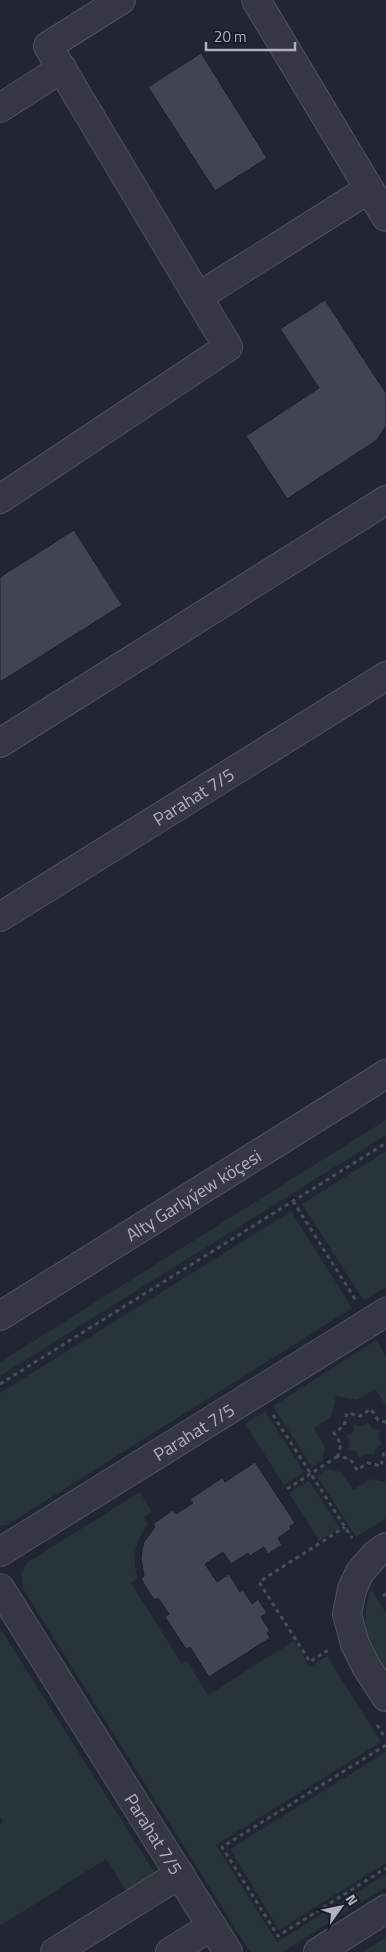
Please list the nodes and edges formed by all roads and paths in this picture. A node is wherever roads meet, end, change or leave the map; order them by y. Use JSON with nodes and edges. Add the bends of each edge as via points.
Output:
{"nodes":[{"id":1,"x":121,"y":0,"type":"edge"},
{"id":2,"x":256,"y":0,"type":"edge"},
{"id":3,"x":62,"y":68,"type":"junction"},
{"id":4,"x":0,"y":108,"type":"edge"},
{"id":5,"x":369,"y":189,"type":"junction"},
{"id":6,"x":386,"y":217,"type":"edge"},
{"id":7,"x":198,"y":297,"type":"junction"},
{"id":8,"x":0,"y":499,"type":"edge"},
{"id":9,"x":386,"y":500,"type":"edge"},
{"id":10,"x":386,"y":676,"type":"edge"},
{"id":11,"x":0,"y":743,"type":"edge"},
{"id":12,"x":0,"y":917,"type":"edge"},
{"id":13,"x":386,"y":1074,"type":"edge"},
{"id":14,"x":386,"y":1143,"type":"edge"},
{"id":15,"x":293,"y":1201,"type":"junction"},
{"id":16,"x":358,"y":1305,"type":"dead end"},
{"id":17,"x":386,"y":1312,"type":"edge"},
{"id":18,"x":0,"y":1316,"type":"edge"},
{"id":19,"x":0,"y":1384,"type":"edge"},
{"id":20,"x":269,"y":1409,"type":"dead end"},
{"id":21,"x":386,"y":1422,"type":"edge"},
{"id":22,"x":386,"y":1452,"type":"edge"},
{"id":23,"x":338,"y":1456,"type":"junction"},
{"id":24,"x":310,"y":1474,"type":"junction"},
{"id":25,"x":287,"y":1489,"type":"dead end"},
{"id":26,"x":345,"y":1528,"type":"junction"},
{"id":27,"x":355,"y":1543,"type":"dead end"},
{"id":28,"x":386,"y":1548,"type":"edge"},
{"id":29,"x":0,"y":1552,"type":"edge"},
{"id":30,"x":0,"y":1588,"type":"edge"},
{"id":31,"x":386,"y":1594,"type":"edge"},
{"id":32,"x":386,"y":1599,"type":"edge"},
{"id":33,"x":332,"y":1652,"type":"dead end"},
{"id":34,"x":386,"y":1697,"type":"edge"},
{"id":35,"x":376,"y":1723,"type":"dead end"},
{"id":36,"x":386,"y":1739,"type":"edge"},
{"id":37,"x":386,"y":1745,"type":"edge"},
{"id":38,"x":386,"y":1868,"type":"edge"},
{"id":39,"x":180,"y":1874,"type":"junction"},
{"id":40,"x":386,"y":1909,"type":"edge"},
{"id":41,"x":212,"y":1926,"type":"junction"},
{"id":42,"x":55,"y":1952,"type":"edge"},
{"id":43,"x":170,"y":1952,"type":"edge"},
{"id":44,"x":228,"y":1952,"type":"edge"},
{"id":45,"x":318,"y":1952,"type":"edge"}],
"edges":[{"from":1,"to":3,"type":"street","via":[[48,46]]},
{"from":2,"to":5,"type":"street"},
{"from":3,"to":4,"type":"street"},
{"from":3,"to":7,"type":"street"},
{"from":5,"to":6,"type":"street"},
{"from":5,"to":7,"type":"street"},
{"from":7,"to":8,"type":"street","via":[[228,347]]},
{"from":9,"to":11,"type":"street"},
{"from":10,"to":12,"type":"street","name":"Parahat 7/5"},
{"from":13,"to":18,"type":"street","name":"Alty Garlyýew köçesi"},
{"from":14,"to":15,"type":"path"},
{"from":15,"to":16,"type":"path"},
{"from":15,"to":19,"type":"path"},
{"from":17,"to":29,"type":"street","name":"Parahat 7/5"},
{"from":20,"to":24,"type":"path"},
{"from":21,"to":23,"type":"path","via":[[378,1420],[371,1410],[360,1416],[347,1413],[344,1426],[334,1433],[341,1444]]},
{"from":22,"to":23,"type":"path","via":[[381,1466],[368,1463],[358,1470],[350,1459]]},
{"from":23,"to":24,"type":"path"},
{"from":24,"to":25,"type":"path"},
{"from":24,"to":26,"type":"path"},
{"from":26,"to":27,"type":"path"},
{"from":26,"to":33,"type":"path","via":[[260,1582],[310,1662],[326,1651]]},
{"from":28,"to":34,"type":"street","via":[[360,1572],[352,1589],[347,1614],[355,1644]]},
{"from":30,"to":39,"type":"street","name":"Parahat 7/5"},
{"from":31,"to":32,"type":"path"},
{"from":35,"to":36,"type":"path"},
{"from":37,"to":38,"type":"path","via":[[222,1847],[278,1936]]},
{"from":39,"to":41,"type":"street","name":"Parahat 7/5"},
{"from":39,"to":42,"type":"street"},
{"from":40,"to":45,"type":"street"},
{"from":41,"to":43,"type":"street"},
{"from":41,"to":44,"type":"street","name":"Parahat 7/5"}]}
